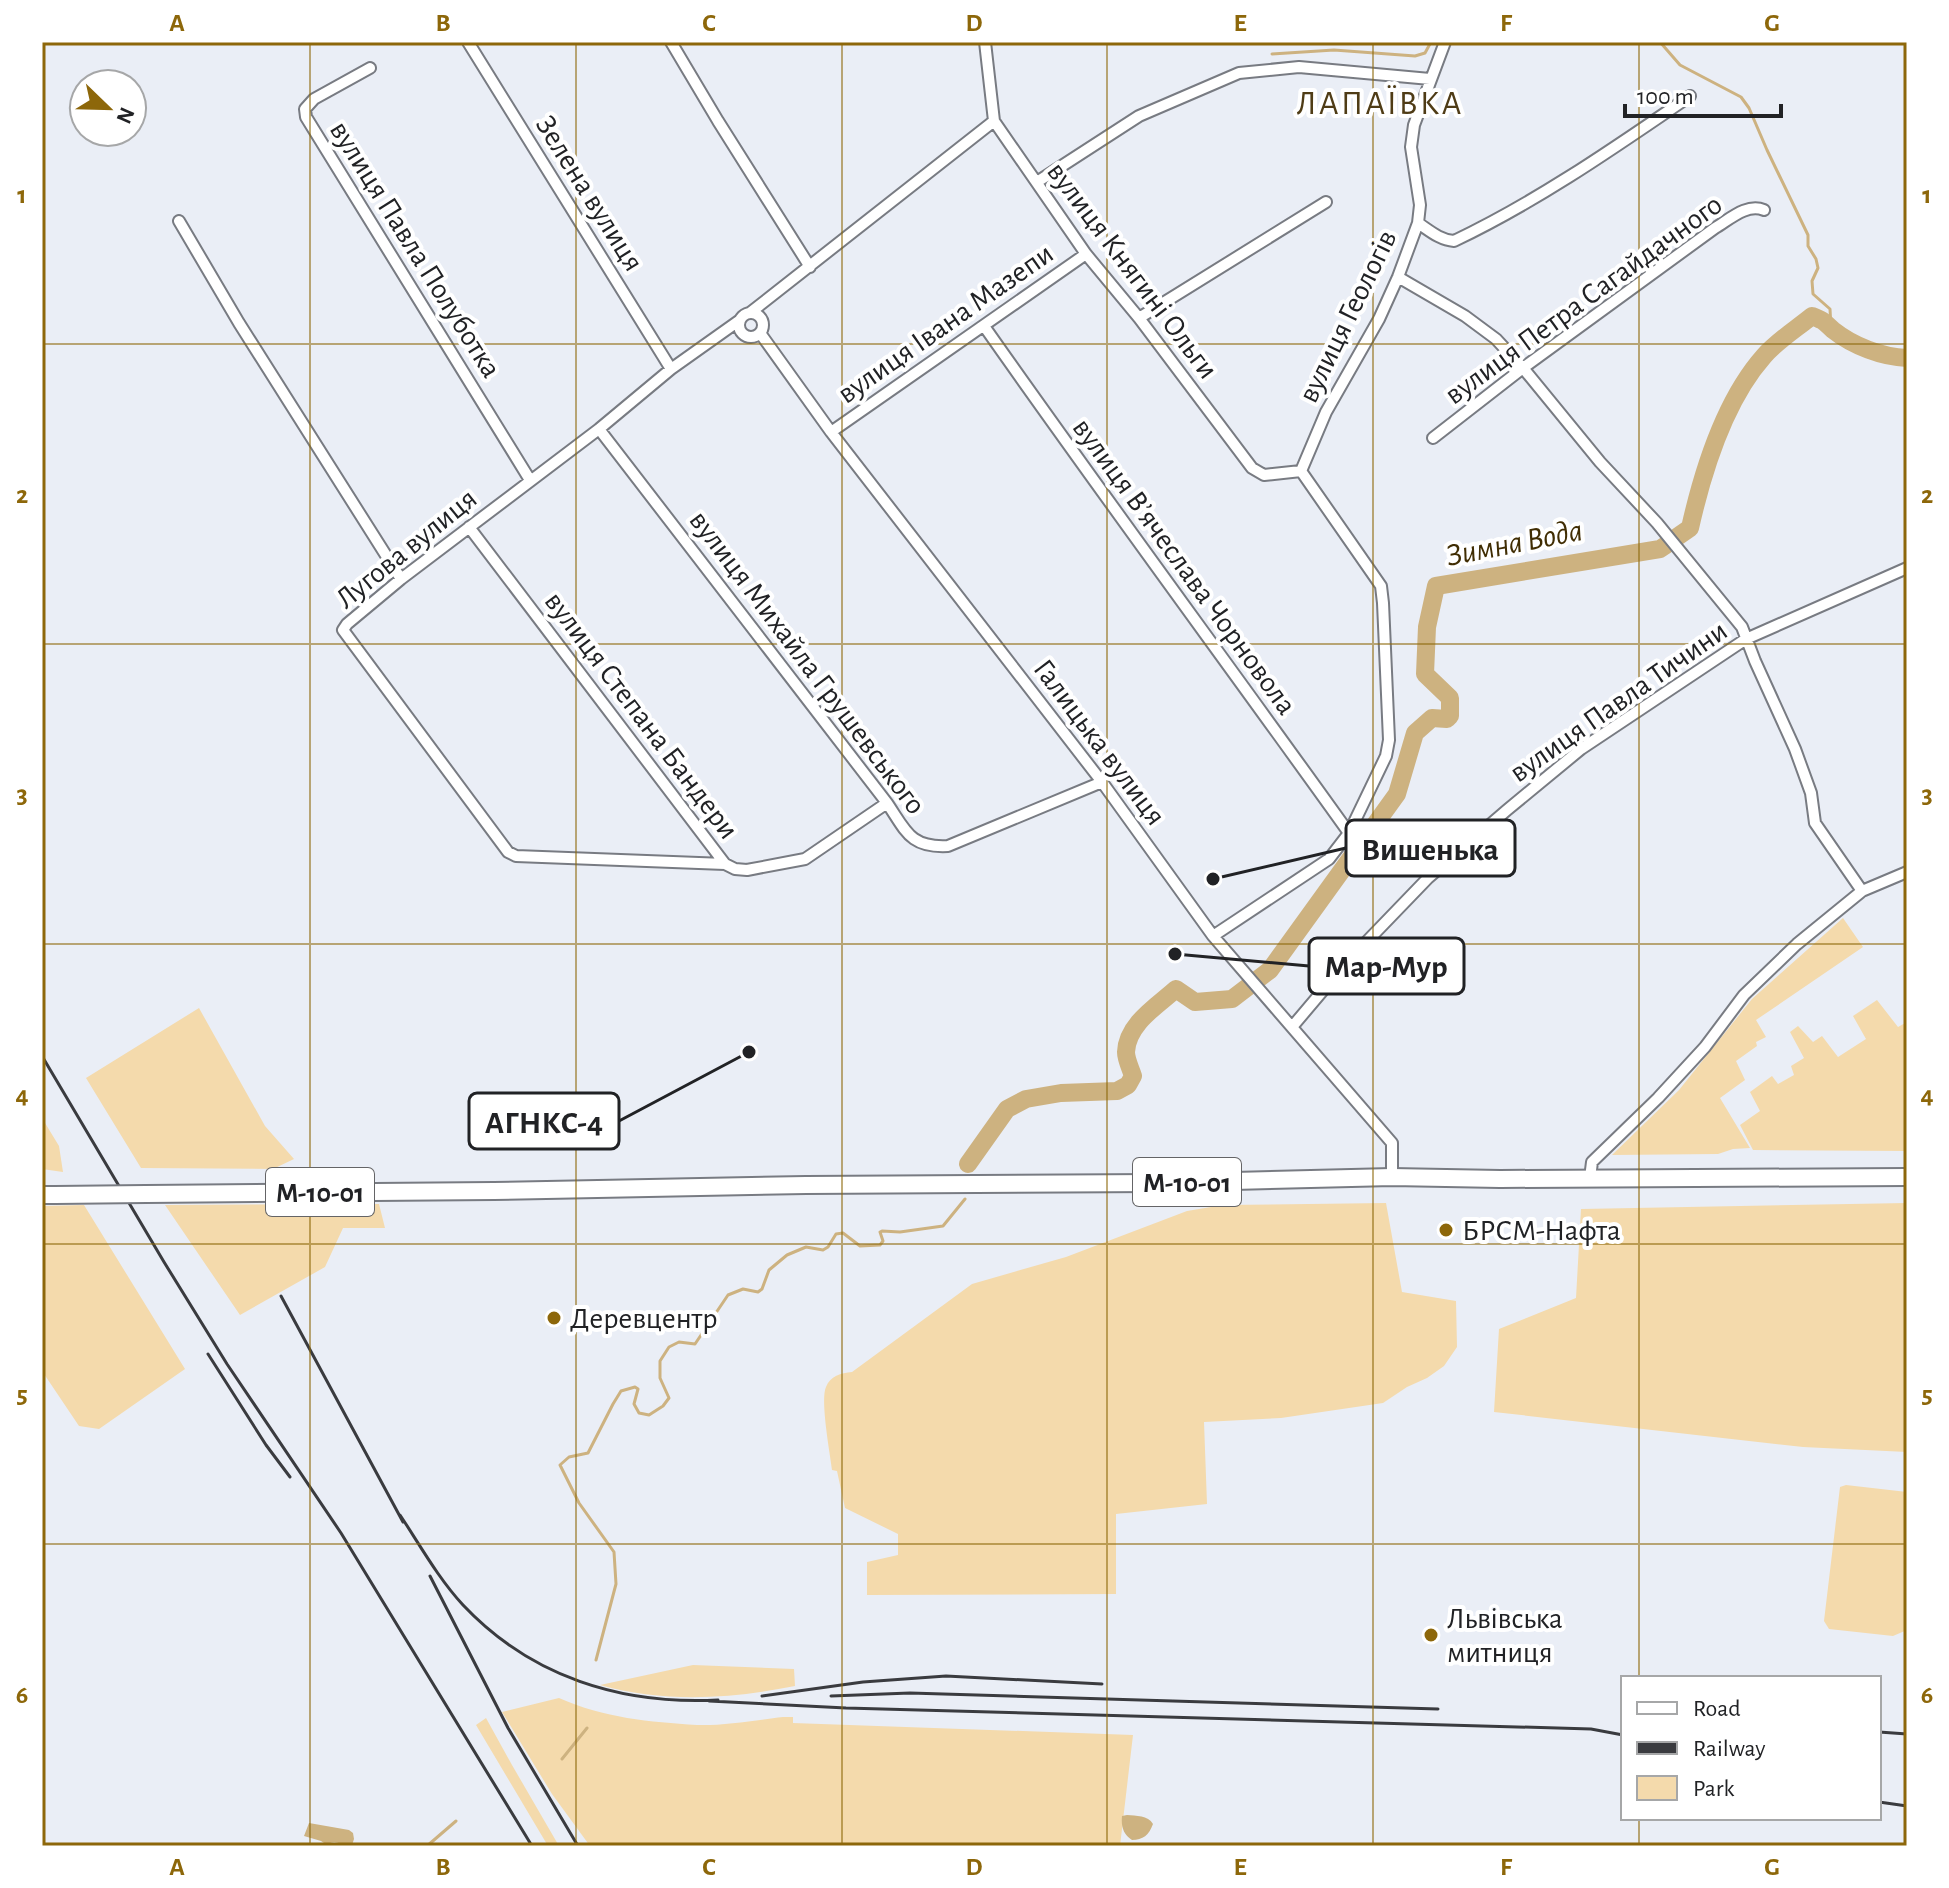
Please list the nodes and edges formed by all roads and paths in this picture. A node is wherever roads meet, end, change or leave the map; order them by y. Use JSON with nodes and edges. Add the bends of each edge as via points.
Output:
{"nodes":[{"id":1,"x":468,"y":42,"type":"edge"},
{"id":2,"x":671,"y":42,"type":"edge"},
{"id":3,"x":985,"y":42,"type":"edge"},
{"id":4,"x":1445,"y":42,"type":"edge"},
{"id":5,"x":370,"y":68,"type":"dead end"},
{"id":6,"x":1430,"y":79,"type":"junction"},
{"id":7,"x":1690,"y":96,"type":"dead end"},
{"id":8,"x":994,"y":121,"type":"junction"},
{"id":9,"x":1037,"y":182,"type":"junction"},
{"id":10,"x":1326,"y":202,"type":"dead end"},
{"id":11,"x":1764,"y":210,"type":"dead end"},
{"id":12,"x":179,"y":221,"type":"dead end"},
{"id":13,"x":1418,"y":223,"type":"junction"},
{"id":14,"x":1086,"y":254,"type":"junction"},
{"id":15,"x":810,"y":267,"type":"junction"},
{"id":16,"x":1398,"y":277,"type":"junction"},
{"id":17,"x":751,"y":312,"type":"junction"},
{"id":18,"x":1139,"y":318,"type":"junction"},
{"id":19,"x":740,"y":320,"type":"junction"},
{"id":20,"x":984,"y":326,"type":"junction"},
{"id":21,"x":760,"y":333,"type":"junction"},
{"id":22,"x":1523,"y":368,"type":"junction"},
{"id":23,"x":671,"y":369,"type":"junction"},
{"id":24,"x":599,"y":429,"type":"junction"},
{"id":25,"x":831,"y":432,"type":"junction"},
{"id":26,"x":1433,"y":438,"type":"dead end"},
{"id":27,"x":1301,"y":471,"type":"junction"},
{"id":28,"x":530,"y":480,"type":"junction"},
{"id":29,"x":469,"y":527,"type":"junction"},
{"id":30,"x":1907,"y":568,"type":"edge"},
{"id":31,"x":401,"y":579,"type":"junction"},
{"id":32,"x":1746,"y":639,"type":"junction"},
{"id":33,"x":1102,"y":782,"type":"junction"},
{"id":34,"x":887,"y":803,"type":"junction"},
{"id":35,"x":1349,"y":833,"type":"junction"},
{"id":36,"x":725,"y":864,"type":"junction"},
{"id":37,"x":1907,"y":872,"type":"edge"},
{"id":38,"x":1862,"y":891,"type":"junction"},
{"id":39,"x":1213,"y":936,"type":"junction"},
{"id":40,"x":1292,"y":1027,"type":"junction"},
{"id":41,"x":1392,"y":1177,"type":"junction"},
{"id":42,"x":1907,"y":1177,"type":"edge"},
{"id":43,"x":1590,"y":1178,"type":"junction"},
{"id":44,"x":48,"y":1195,"type":"edge"}],
"edges":[{"from":1,"to":23,"type":"street","name":"Зелена вулиця"},
{"from":2,"to":15,"type":"street"},
{"from":3,"to":8,"type":"street"},
{"from":4,"to":6,"type":"street","name":"вулиця Геологів"},
{"from":5,"to":28,"type":"street","name":"вулиця Павла Полуботка","via":[[314,99],[305,109],[306,117]]},
{"from":6,"to":9,"type":"street","via":[[1299,67],[1239,73],[1139,116]]},
{"from":6,"to":13,"type":"street","name":"вулиця Геологів","via":[[1411,147]]},
{"from":7,"to":13,"type":"street","via":[[1551,188],[1454,241]]},
{"from":8,"to":9,"type":"street","name":"вулиця Княгині Ольги"},
{"from":8,"to":15,"type":"street"},
{"from":9,"to":14,"type":"street","name":"вулиця Княгині Ольги"},
{"from":10,"to":18,"type":"street"},
{"from":11,"to":22,"type":"street","name":"вулиця Петра Сагайдачного","via":[[1753,207],[1715,228]]},
{"from":12,"to":31,"type":"street"},
{"from":13,"to":16,"type":"street","name":"вулиця Геологів"},
{"from":14,"to":18,"type":"street","name":"вулиця Княгині Ольги"},
{"from":14,"to":20,"type":"street","name":"вулиця Івана Мазепи"},
{"from":15,"to":17,"type":"street"},
{"from":16,"to":22,"type":"street","via":[[1487,330]]},
{"from":16,"to":27,"type":"street","name":"вулиця Геологів","via":[[1326,412]]},
{"from":17,"to":19,"type":"street"},
{"from":17,"to":21,"type":"street","via":[[762,320]]},
{"from":18,"to":27,"type":"street","name":"вулиця Княгині Ольги","via":[[1252,468],[1264,475]]},
{"from":19,"to":21,"type":"street","via":[[743,334]]},
{"from":19,"to":23,"type":"street","name":"Лугова вулиця"},
{"from":20,"to":25,"type":"street","name":"вулиця Івана Мазепи"},
{"from":20,"to":35,"type":"street","name":"вулиця Вʼячеслава Чорновола"},
{"from":21,"to":25,"type":"street","name":"Галицька вулиця"},
{"from":22,"to":26,"type":"street","name":"вулиця Петра Сагайдачного"},
{"from":22,"to":32,"type":"street","via":[[1657,523],[1742,627]]},
{"from":23,"to":24,"type":"street","name":"Лугова вулиця"},
{"from":24,"to":28,"type":"street","name":"Лугова вулиця"},
{"from":24,"to":34,"type":"street","name":"вулиця Михайла Грушевського"},
{"from":25,"to":33,"type":"street","name":"Галицька вулиця"},
{"from":27,"to":35,"type":"street","via":[[1381,586],[1389,740]]},
{"from":28,"to":29,"type":"street","name":"Лугова вулиця"},
{"from":29,"to":31,"type":"street","name":"Лугова вулиця"},
{"from":29,"to":36,"type":"street","name":"вулиця Степана Бандери"},
{"from":30,"to":32,"type":"street","name":"вулиця Павла Тичини"},
{"from":31,"to":36,"type":"street","name":"Лугова вулиця","via":[[343,630],[508,852]]},
{"from":32,"to":38,"type":"street","via":[[1795,749],[1815,823]]},
{"from":32,"to":40,"type":"street","name":"вулиця Павла Тичини","via":[[1581,749],[1452,856],[1347,962]]},
{"from":33,"to":34,"type":"street","name":"вулиця Михайла Грушевського","via":[[948,846],[924,846],[913,839]]},
{"from":33,"to":39,"type":"street","name":"Галицька вулиця"},
{"from":34,"to":36,"type":"street","name":"вулиця Степана Бандери","via":[[805,859],[747,870]]},
{"from":35,"to":39,"type":"street","via":[[1329,859]]},
{"from":37,"to":38,"type":"street"},
{"from":38,"to":43,"type":"street","via":[[1744,995],[1705,1047],[1592,1162]]},
{"from":39,"to":40,"type":"street","name":"Галицька вулиця"},
{"from":40,"to":41,"type":"street","name":"Галицька вулиця","via":[[1392,1143]]},
{"from":41,"to":43,"type":"highway","number":"М-10-01"},
{"from":41,"to":44,"type":"highway","number":"М-10-01","bridge":true},
{"from":42,"to":43,"type":"highway","number":"М-10-01"}]}
